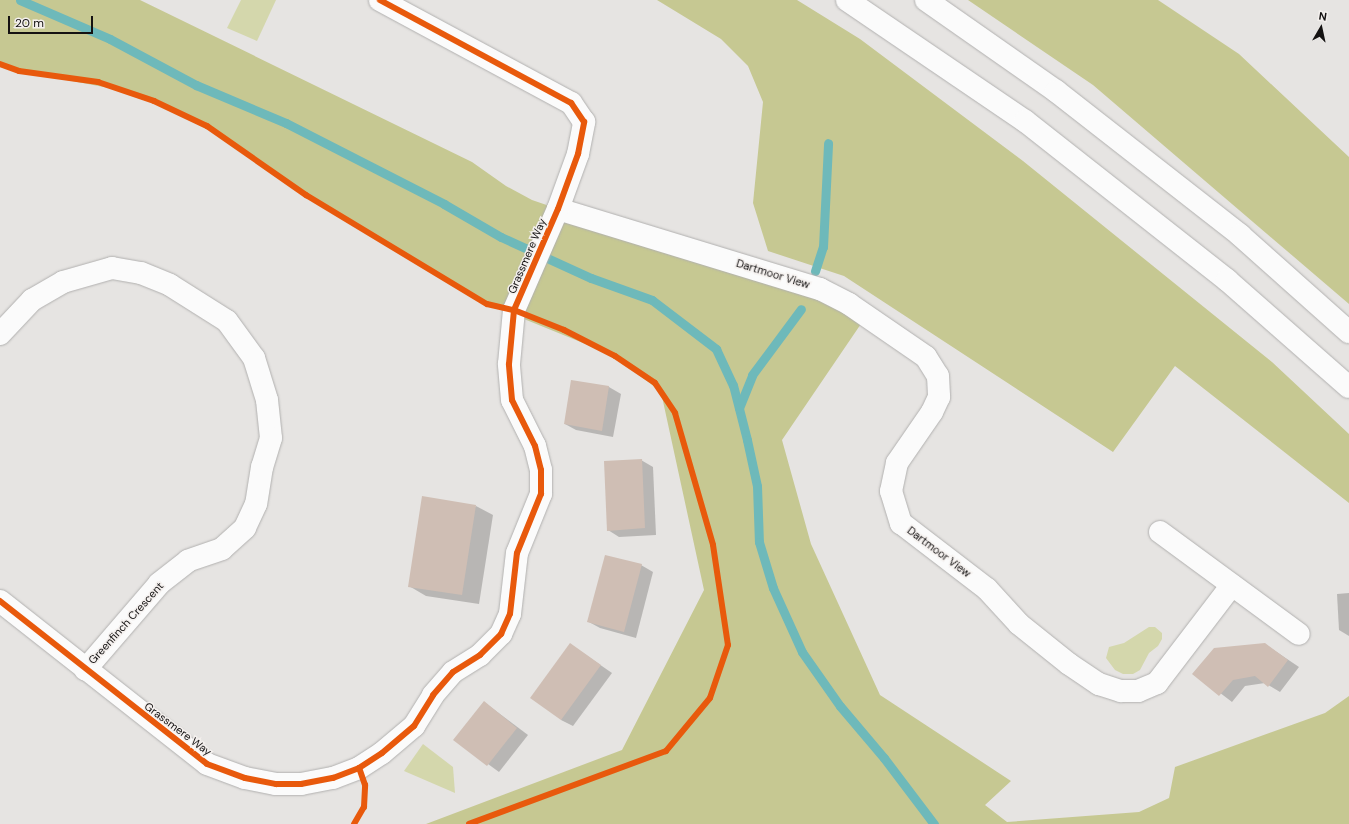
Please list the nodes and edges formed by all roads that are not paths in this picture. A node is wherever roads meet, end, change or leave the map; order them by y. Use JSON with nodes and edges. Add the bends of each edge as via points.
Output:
{"nodes":[{"id":1,"x":380,"y":0,"type":"edge"},
{"id":2,"x":847,"y":0,"type":"edge"},
{"id":3,"x":926,"y":0,"type":"edge"},
{"id":4,"x":558,"y":209,"type":"junction"},
{"id":5,"x":1349,"y":332,"type":"edge"},
{"id":6,"x":0,"y":334,"type":"edge"},
{"id":7,"x":1349,"y":387,"type":"edge"},
{"id":8,"x":1160,"y":532,"type":"dead end"},
{"id":9,"x":1232,"y":585,"type":"junction"},
{"id":10,"x":0,"y":601,"type":"edge"},
{"id":11,"x":1299,"y":634,"type":"dead end"},
{"id":12,"x":85,"y":670,"type":"junction"}],
"edges":[{"from":1,"to":4,"type":"main road","name":"Grassmere Way","via":[[571,102],[584,122],[578,154]]},
{"from":2,"to":7,"type":"main road","via":[[1025,121],[1227,280]]},
{"from":3,"to":5,"type":"main road","via":[[1056,91],[1240,235]]},
{"from":4,"to":9,"type":"main road","name":"Dartmoor View","via":[[820,289],[849,304],[926,356],[938,376],[940,397],[897,463],[891,491],[901,523],[987,589],[1019,624],[1099,684],[1121,692],[1138,691],[1157,683]]},
{"from":4,"to":12,"type":"main road","name":"Grassmere Way","via":[[514,310],[509,364],[512,400],[536,452],[541,470],[541,494],[517,553],[510,614],[501,634],[480,655],[453,672],[433,695],[414,726],[393,745],[359,768],[333,778],[301,784],[276,784],[244,778],[207,764]]},
{"from":6,"to":12,"type":"main road","name":"Greenfinch Crescent","via":[[32,300],[63,282],[112,268],[141,273],[170,285],[227,321],[254,358],[267,400],[271,438],[262,467],[256,504],[245,528],[222,549],[188,561],[159,584]]},
{"from":8,"to":9,"type":"main road"},
{"from":9,"to":11,"type":"main road"},
{"from":10,"to":12,"type":"main road","name":"Grassmere Way"}]}
